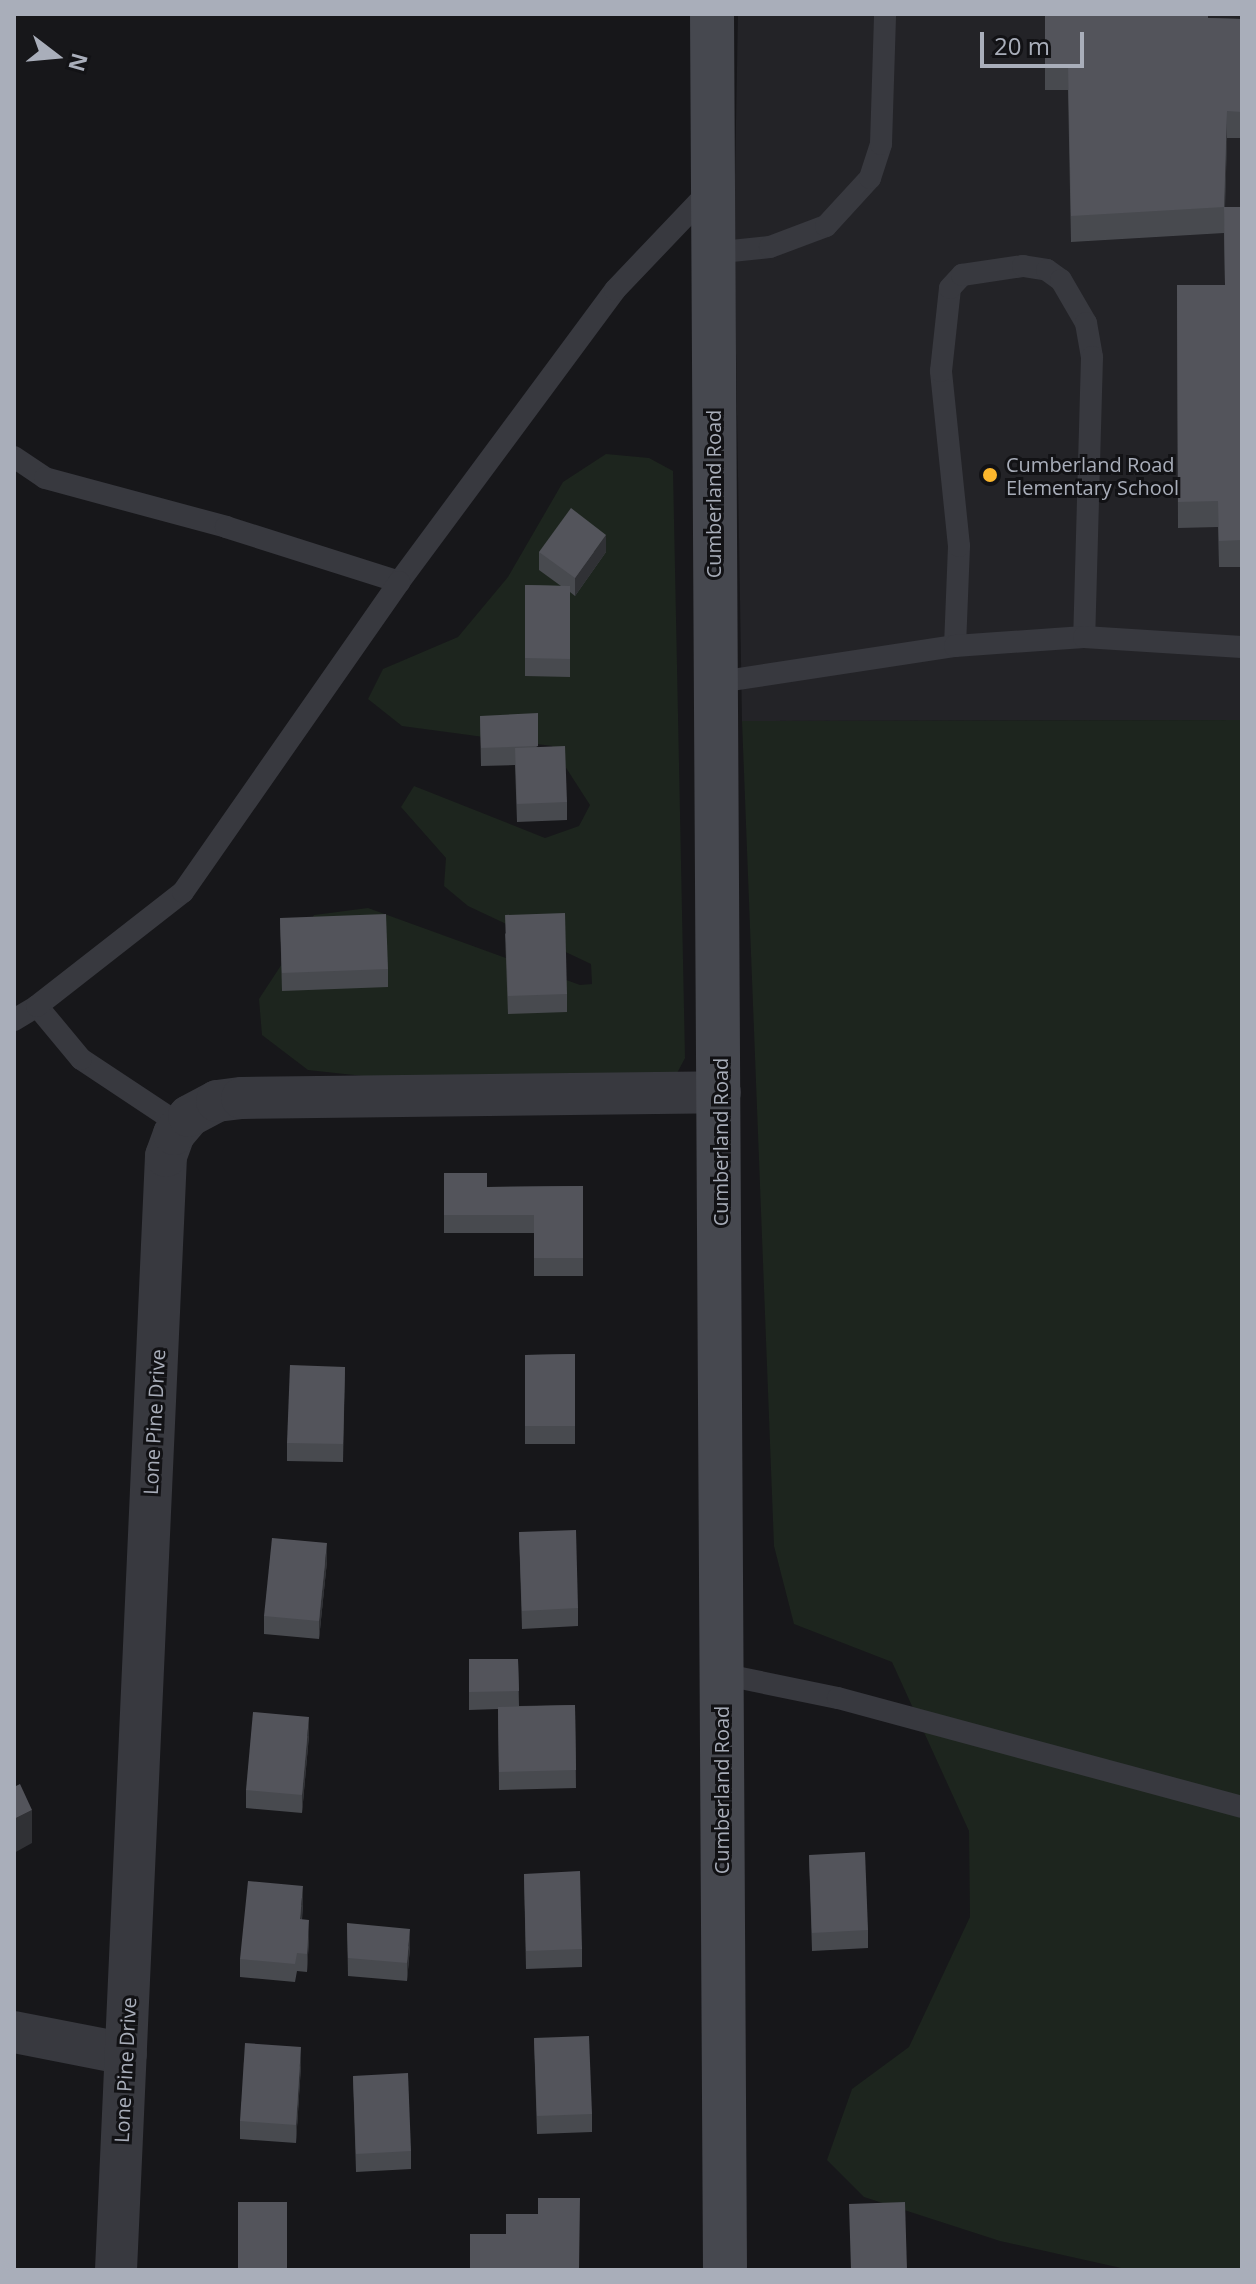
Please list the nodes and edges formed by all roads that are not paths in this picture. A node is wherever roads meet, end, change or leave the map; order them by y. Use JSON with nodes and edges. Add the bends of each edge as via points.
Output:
{"nodes":[{"id":1,"x":712,"y":14,"type":"edge"},
{"id":2,"x":885,"y":14,"type":"edge"},
{"id":3,"x":712,"y":188,"type":"junction"},
{"id":4,"x":712,"y":253,"type":"junction"},
{"id":5,"x":14,"y":457,"type":"edge"},
{"id":6,"x":399,"y":582,"type":"junction"},
{"id":7,"x":1084,"y":637,"type":"junction"},
{"id":8,"x":955,"y":646,"type":"junction"},
{"id":9,"x":1242,"y":647,"type":"edge"},
{"id":10,"x":712,"y":683,"type":"junction"},
{"id":11,"x":37,"y":1006,"type":"junction"},
{"id":12,"x":14,"y":1020,"type":"edge"},
{"id":13,"x":720,"y":1092,"type":"junction"},
{"id":14,"x":182,"y":1126,"type":"junction"},
{"id":15,"x":721,"y":1674,"type":"junction"},
{"id":16,"x":1242,"y":1807,"type":"edge"},
{"id":17,"x":14,"y":2032,"type":"edge"},
{"id":18,"x":126,"y":2054,"type":"junction"},
{"id":19,"x":116,"y":2270,"type":"edge"},
{"id":20,"x":725,"y":2270,"type":"edge"}],
"edges":[{"from":1,"to":3,"type":"main road","name":"Cumberland Road"},
{"from":2,"to":4,"type":"lane","via":[[881,144],[870,178],[826,226],[770,247]]},
{"from":3,"to":4,"type":"main road","name":"Cumberland Road"},
{"from":3,"to":6,"type":"lane","via":[[615,290]]},
{"from":4,"to":10,"type":"main road","name":"Cumberland Road"},
{"from":5,"to":6,"type":"lane","via":[[45,478],[254,535]]},
{"from":6,"to":11,"type":"lane","via":[[183,892]]},
{"from":7,"to":8,"type":"lane"},
{"from":7,"to":8,"type":"lane","via":[[1093,413],[1086,323],[1061,280],[1047,270],[1001,267],[954,279],[943,329],[941,371],[959,546]]},
{"from":7,"to":9,"type":"lane"},
{"from":8,"to":10,"type":"lane"},
{"from":10,"to":13,"type":"main road","name":"Cumberland Road"},
{"from":11,"to":12,"type":"lane"},
{"from":11,"to":14,"type":"lane","via":[[81,1059]]},
{"from":13,"to":14,"type":"street","via":[[242,1098],[217,1101]]},
{"from":13,"to":15,"type":"main road","name":"Cumberland Road"},
{"from":14,"to":18,"type":"street","name":"Lone Pine Drive","via":[[166,1156]]},
{"from":15,"to":16,"type":"lane","via":[[838,1698]]},
{"from":15,"to":20,"type":"main road","name":"Cumberland Road"},
{"from":17,"to":18,"type":"street"},
{"from":18,"to":19,"type":"street","name":"Lone Pine Drive"}]}
